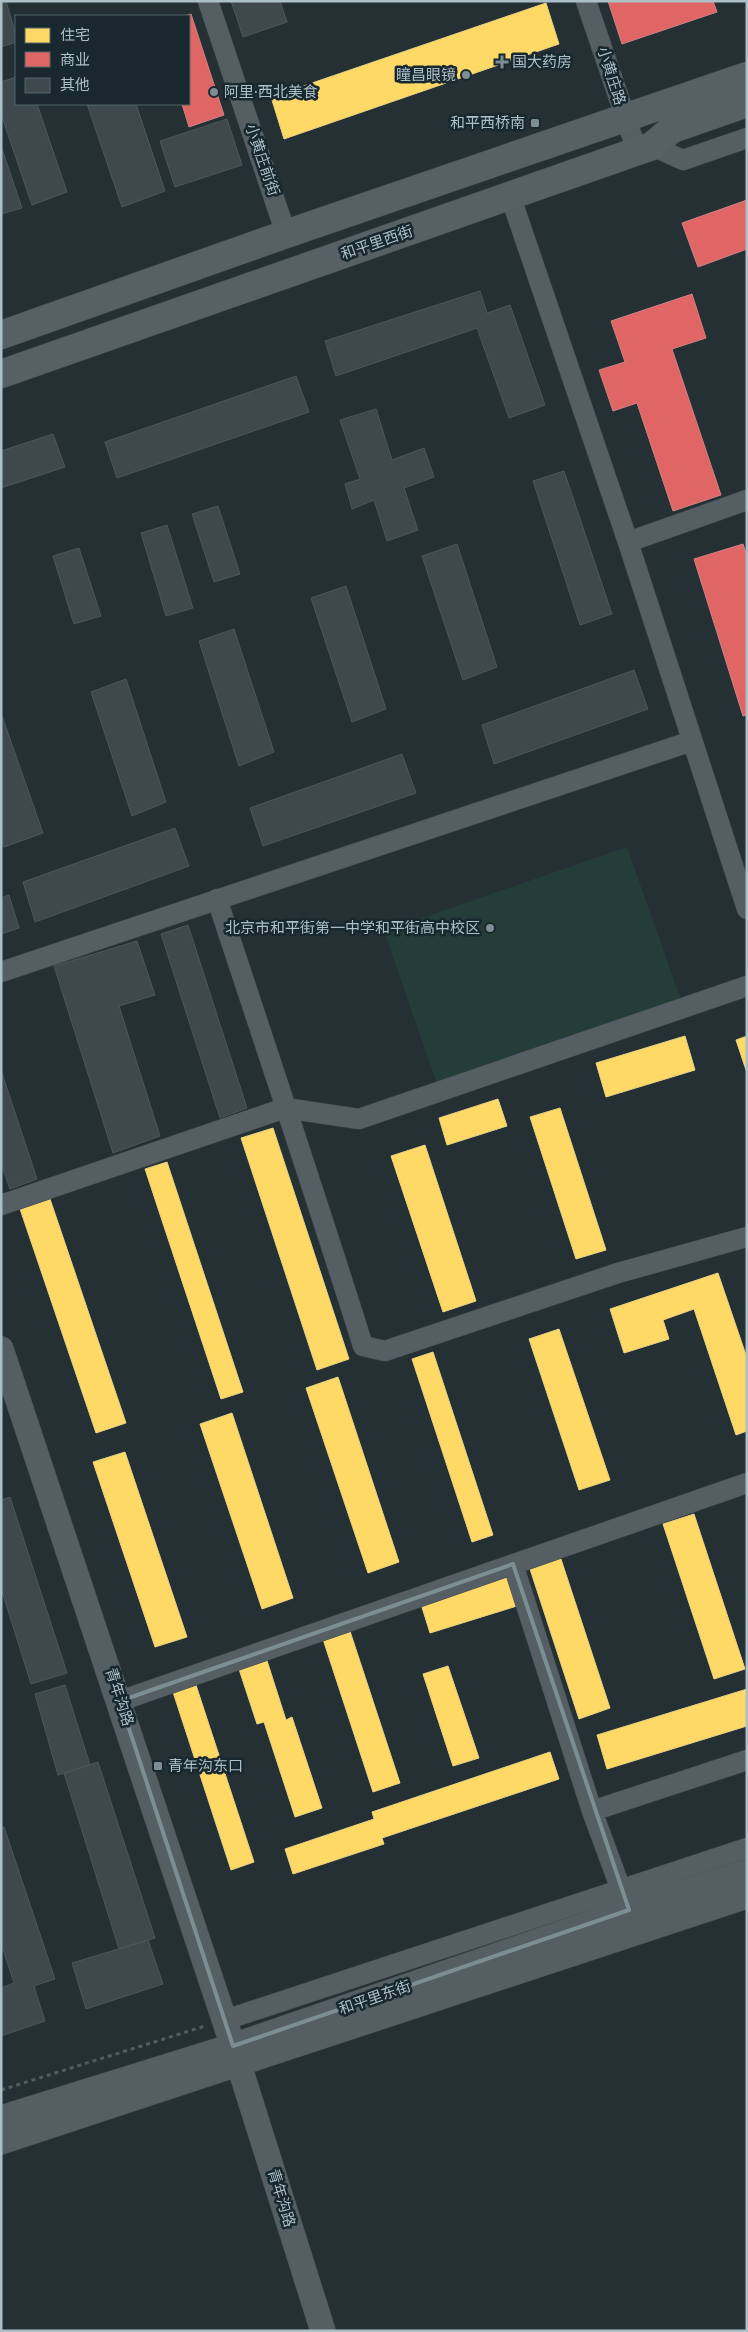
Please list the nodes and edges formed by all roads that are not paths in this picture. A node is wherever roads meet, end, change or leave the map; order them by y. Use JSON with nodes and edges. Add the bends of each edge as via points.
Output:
{"nodes":[{"id":1,"x":208,"y":1,"type":"edge"},
{"id":2,"x":586,"y":1,"type":"edge"},
{"id":3,"x":747,"y":76,"type":"edge"},
{"id":4,"x":747,"y":103,"type":"edge"},
{"id":5,"x":625,"y":118,"type":"junction"},
{"id":6,"x":747,"y":138,"type":"edge"},
{"id":7,"x":645,"y":149,"type":"junction"},
{"id":8,"x":510,"y":195,"type":"junction"},
{"id":9,"x":286,"y":234,"type":"junction"},
{"id":10,"x":1,"y":335,"type":"edge"},
{"id":11,"x":1,"y":374,"type":"edge"},
{"id":12,"x":747,"y":500,"type":"edge"},
{"id":13,"x":628,"y":542,"type":"junction"},
{"id":14,"x":692,"y":741,"type":"junction"},
{"id":15,"x":217,"y":899,"type":"junction"},
{"id":16,"x":747,"y":910,"type":"edge"},
{"id":17,"x":1,"y":972,"type":"edge"},
{"id":18,"x":747,"y":986,"type":"edge"},
{"id":19,"x":285,"y":1108,"type":"junction"},
{"id":20,"x":1,"y":1205,"type":"edge"},
{"id":21,"x":747,"y":1237,"type":"edge"},
{"id":22,"x":1,"y":1349,"type":"edge"},
{"id":23,"x":747,"y":1483,"type":"edge"},
{"id":24,"x":513,"y":1564,"type":"junction"},
{"id":25,"x":120,"y":1701,"type":"junction"},
{"id":26,"x":747,"y":1760,"type":"edge"},
{"id":27,"x":592,"y":1811,"type":"junction"},
{"id":28,"x":747,"y":1848,"type":"edge"},
{"id":29,"x":747,"y":1872,"type":"edge"},
{"id":30,"x":747,"y":1896,"type":"edge"},
{"id":31,"x":625,"y":1900,"type":"junction"},
{"id":32,"x":225,"y":2020,"type":"junction"},
{"id":33,"x":236,"y":2055,"type":"junction"},
{"id":34,"x":1,"y":2118,"type":"edge"},
{"id":35,"x":1,"y":2142,"type":"edge"},
{"id":36,"x":323,"y":2331,"type":"edge"}],
"edges":[{"from":1,"to":9,"type":"street","name":"小黄庄前街"},
{"from":2,"to":5,"type":"street","name":"小黄庄路"},
{"from":3,"to":5,"type":"main road"},
{"from":4,"to":7,"type":"main road","name":"和平里西街","via":[[672,129]]},
{"from":5,"to":7,"type":"street","name":"小黄庄路"},
{"from":5,"to":9,"type":"main road"},
{"from":6,"to":7,"type":"street","via":[[683,160]]},
{"from":7,"to":8,"type":"main road","name":"和平里西街"},
{"from":8,"to":11,"type":"main road","name":"和平里西街"},
{"from":8,"to":13,"type":"street"},
{"from":9,"to":10,"type":"main road"},
{"from":12,"to":13,"type":"street"},
{"from":13,"to":14,"type":"street"},
{"from":14,"to":15,"type":"street"},
{"from":14,"to":16,"type":"street"},
{"from":15,"to":17,"type":"street"},
{"from":15,"to":19,"type":"street"},
{"from":18,"to":19,"type":"street","via":[[359,1119]]},
{"from":19,"to":20,"type":"street"},
{"from":19,"to":21,"type":"street","via":[[302,1151],[363,1346],[385,1351],[618,1273]]},
{"from":22,"to":25,"type":"street","name":"青年沟路"},
{"from":23,"to":24,"type":"street"},
{"from":24,"to":25,"type":"street"},
{"from":24,"to":27,"type":"street"},
{"from":25,"to":32,"type":"street","name":"青年沟路"},
{"from":26,"to":27,"type":"street"},
{"from":27,"to":31,"type":"street"},
{"from":28,"to":31,"type":"street"},
{"from":29,"to":31,"type":"street","name":"和平里东街"},
{"from":30,"to":33,"type":"street","name":"和平里东街"},
{"from":31,"to":32,"type":"street"},
{"from":31,"to":33,"type":"street","name":"和平里东街"},
{"from":32,"to":33,"type":"street","name":"青年沟路"},
{"from":33,"to":34,"type":"street","name":"和平里东街"},
{"from":33,"to":35,"type":"street","name":"和平里东街"},
{"from":33,"to":36,"type":"street","name":"青年沟路"}]}
